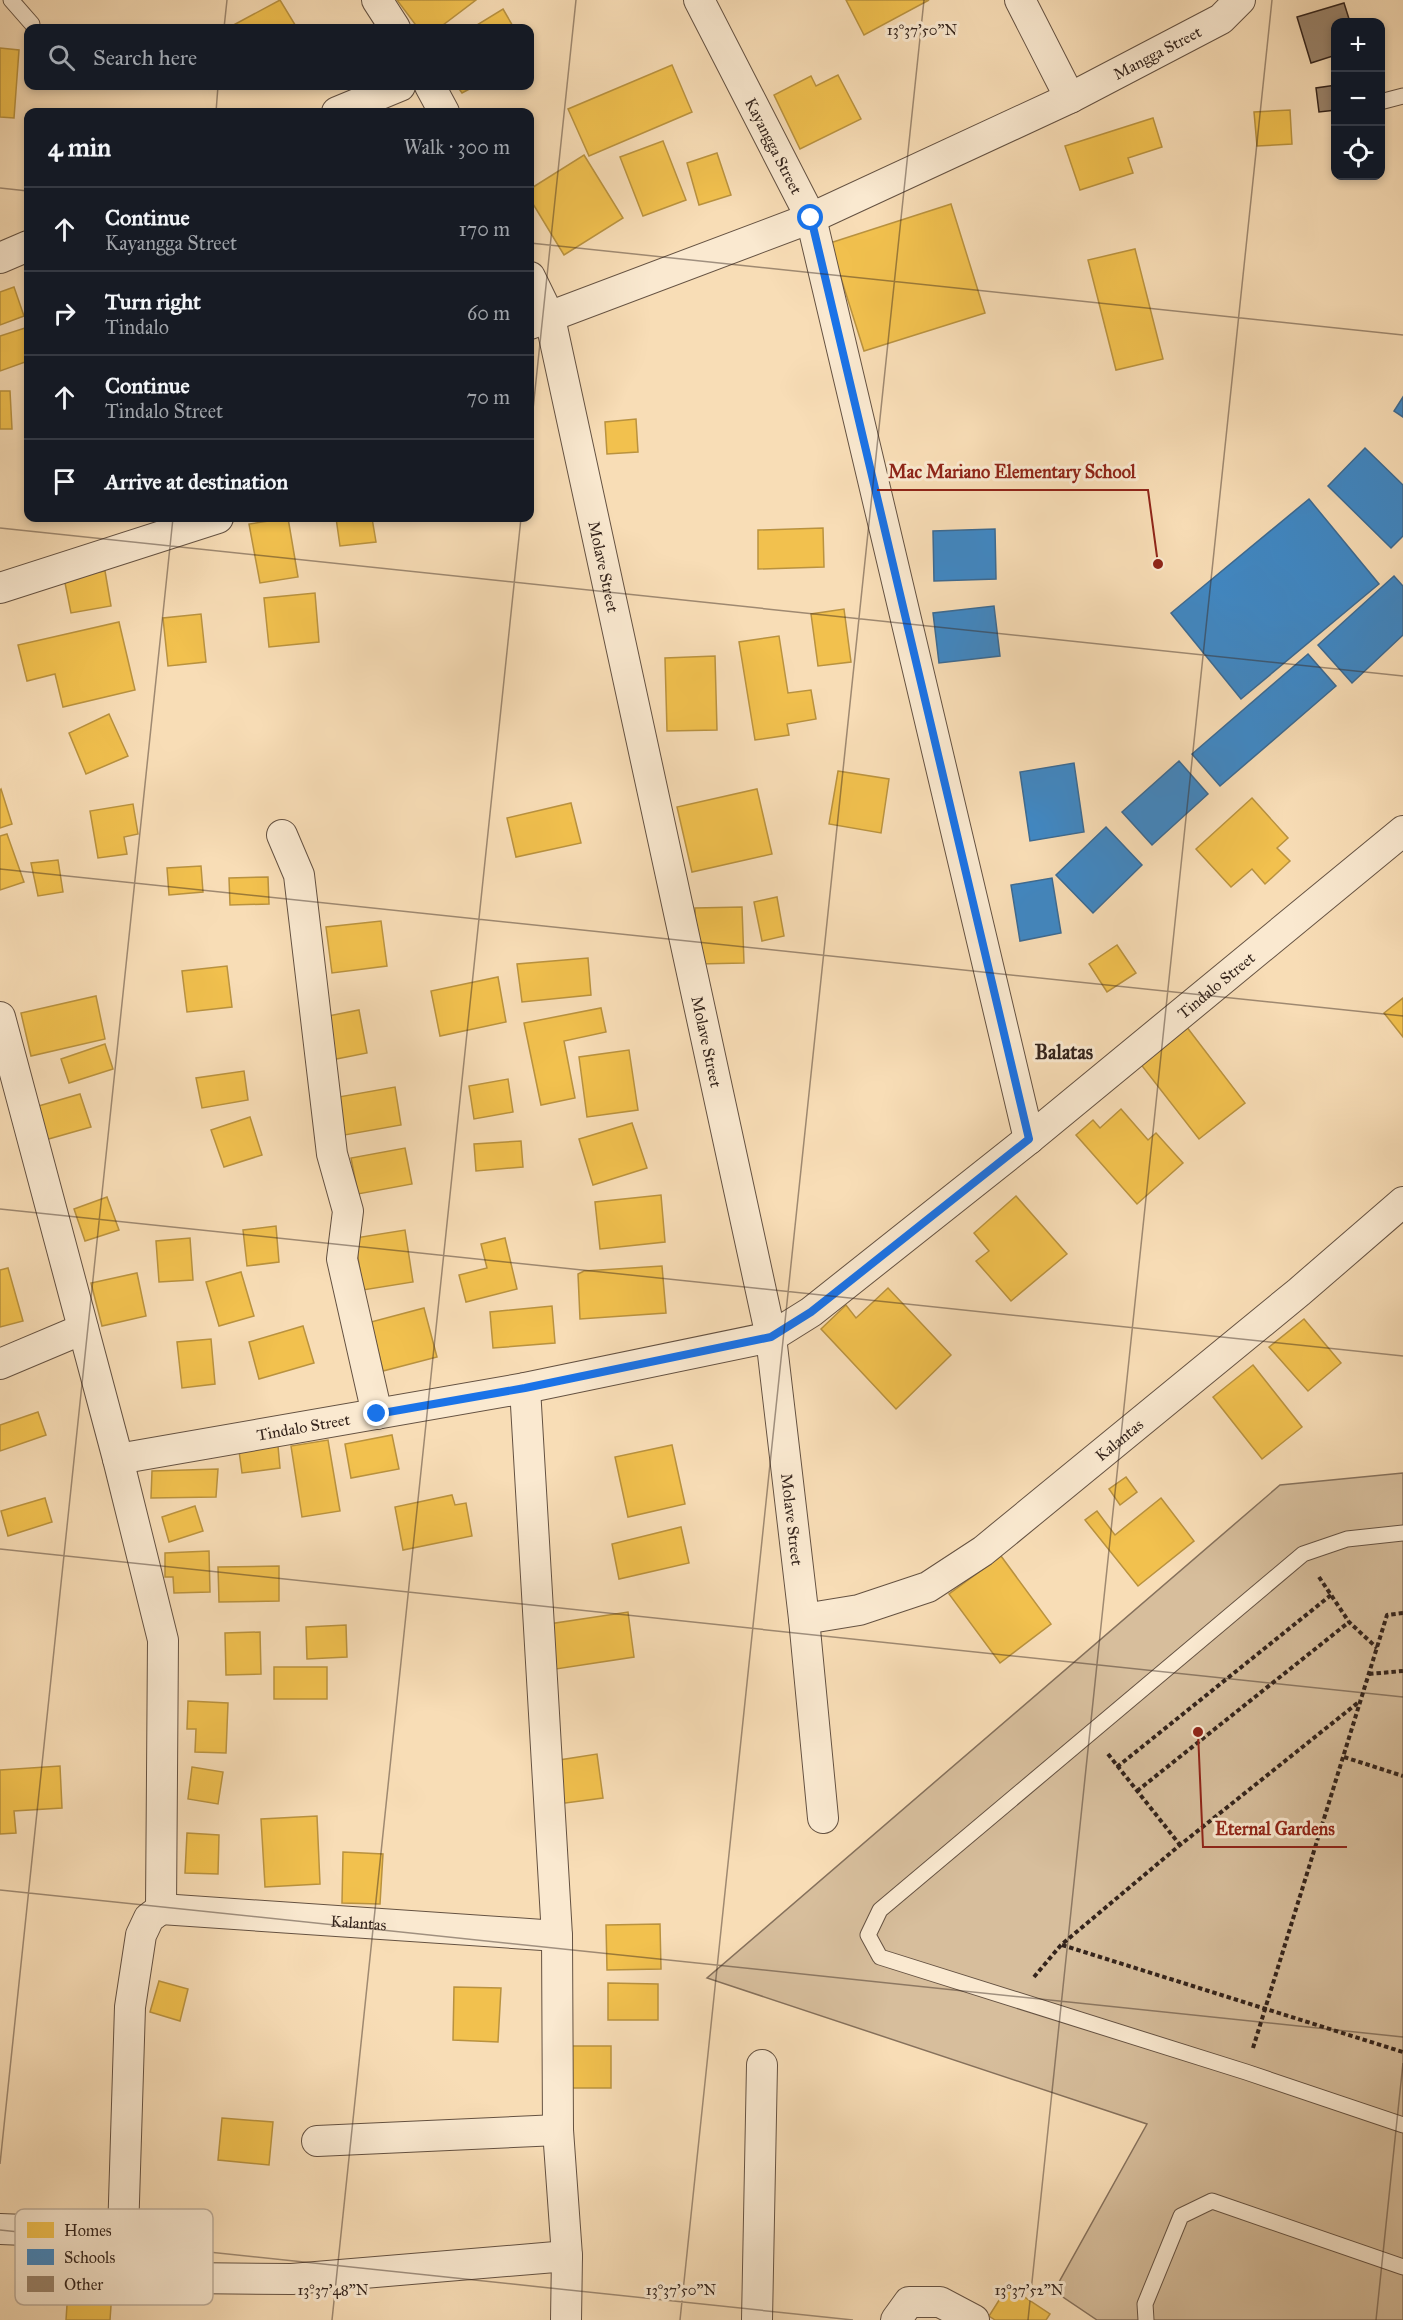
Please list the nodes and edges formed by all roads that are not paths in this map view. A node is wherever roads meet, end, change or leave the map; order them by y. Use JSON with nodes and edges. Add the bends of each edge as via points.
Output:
{"nodes":[{"id":1,"x":11,"y":0,"type":"edge"},
{"id":2,"x":377,"y":0,"type":"edge"},
{"id":3,"x":699,"y":0,"type":"edge"},
{"id":4,"x":1020,"y":0,"type":"edge"},
{"id":5,"x":1240,"y":0,"type":"edge"},
{"id":6,"x":32,"y":24,"type":"dead end"},
{"id":7,"x":392,"y":24,"type":"edge"},
{"id":8,"x":390,"y":90,"type":"edge"},
{"id":9,"x":432,"y":90,"type":"edge"},
{"id":10,"x":1403,"y":96,"type":"edge"},
{"id":11,"x":1070,"y":98,"type":"junction"},
{"id":12,"x":1385,"y":101,"type":"edge"},
{"id":13,"x":347,"y":108,"type":"edge"},
{"id":14,"x":442,"y":108,"type":"edge"},
{"id":15,"x":811,"y":218,"type":"junction"},
{"id":16,"x":24,"y":248,"type":"edge"},
{"id":17,"x":0,"y":258,"type":"edge"},
{"id":18,"x":534,"y":295,"type":"edge"},
{"id":19,"x":540,"y":321,"type":"edge"},
{"id":20,"x":206,"y":522,"type":"edge"},
{"id":21,"x":0,"y":588,"type":"edge"},
{"id":22,"x":1403,"y":831,"type":"edge"},
{"id":23,"x":282,"y":835,"type":"dead end"},
{"id":24,"x":0,"y":1017,"type":"edge"},
{"id":25,"x":1029,"y":1139,"type":"junction"},
{"id":26,"x":1403,"y":1202,"type":"edge"},
{"id":27,"x":83,"y":1329,"type":"junction"},
{"id":28,"x":771,"y":1337,"type":"junction"},
{"id":29,"x":0,"y":1364,"type":"edge"},
{"id":30,"x":525,"y":1388,"type":"junction"},
{"id":31,"x":377,"y":1414,"type":"junction"},
{"id":32,"x":118,"y":1459,"type":"junction"},
{"id":33,"x":1403,"y":1533,"type":"edge"},
{"id":34,"x":804,"y":1619,"type":"junction"},
{"id":35,"x":823,"y":1818,"type":"dead end"},
{"id":36,"x":161,"y":1909,"type":"junction"},
{"id":37,"x":557,"y":1936,"type":"junction"},
{"id":38,"x":762,"y":2065,"type":"dead end"},
{"id":39,"x":1403,"y":2125,"type":"edge"},
{"id":40,"x":558,"y":2130,"type":"junction"},
{"id":41,"x":317,"y":2142,"type":"dead end"},
{"id":42,"x":124,"y":2209,"type":"edge"},
{"id":43,"x":0,"y":2229,"type":"edge"},
{"id":44,"x":15,"y":2230,"type":"edge"},
{"id":45,"x":567,"y":2256,"type":"junction"},
{"id":46,"x":1403,"y":2267,"type":"edge"},
{"id":47,"x":213,"y":2278,"type":"edge"},
{"id":48,"x":566,"y":2320,"type":"edge"},
{"id":49,"x":757,"y":2320,"type":"edge"},
{"id":50,"x":896,"y":2320,"type":"edge"},
{"id":51,"x":974,"y":2320,"type":"edge"},
{"id":52,"x":1146,"y":2320,"type":"edge"}],
"edges":[{"from":1,"to":6,"type":"lane"},
{"from":2,"to":7,"type":"street"},
{"from":3,"to":15,"type":"street","name":"Kayangga Street"},
{"from":4,"to":11,"type":"street"},
{"from":5,"to":11,"type":"street","name":"Mangga Street","via":[[1221,19]]},
{"from":8,"to":13,"type":"street"},
{"from":9,"to":14,"type":"street"},
{"from":10,"to":12,"type":"lane"},
{"from":11,"to":15,"type":"street","name":"Mangga Street"},
{"from":15,"to":19,"type":"street","name":"Mangga Street"},
{"from":15,"to":25,"type":"street","name":"Kayangga Street"},
{"from":16,"to":17,"type":"street"},
{"from":18,"to":19,"type":"street","name":"Molave Street"},
{"from":19,"to":28,"type":"street","name":"Molave Street"},
{"from":20,"to":21,"type":"street"},
{"from":22,"to":25,"type":"street","name":"Tindalo Street"},
{"from":23,"to":31,"type":"street","via":[[299,875],[332,1154],[348,1211],[342,1259]]},
{"from":24,"to":27,"type":"street"},
{"from":25,"to":28,"type":"street","name":"Tindalo Street","via":[[811,1312]]},
{"from":26,"to":34,"type":"street","name":"Kalantas","via":[[983,1551],[927,1587],[859,1610]]},
{"from":27,"to":29,"type":"street"},
{"from":27,"to":32,"type":"street"},
{"from":28,"to":30,"type":"street","name":"Tindalo Street"},
{"from":28,"to":34,"type":"street","name":"Molave Street"},
{"from":30,"to":31,"type":"street","name":"Tindalo Street"},
{"from":30,"to":37,"type":"street"},
{"from":31,"to":32,"type":"street","name":"Tindalo Street"},
{"from":32,"to":36,"type":"street","via":[[163,1640]]},
{"from":33,"to":39,"type":"lane","via":[[1347,1539],[1303,1554],[880,1910],[868,1935],[880,1957]]},
{"from":34,"to":35,"type":"street","name":"Molave Street"},
{"from":36,"to":37,"type":"street","name":"Kalantas"},
{"from":36,"to":42,"type":"street","via":[[149,1918],[141,1935],[130,2007]]},
{"from":37,"to":40,"type":"street"},
{"from":38,"to":49,"type":"street"},
{"from":40,"to":41,"type":"street"},
{"from":40,"to":45,"type":"street"},
{"from":43,"to":44,"type":"street"},
{"from":45,"to":47,"type":"street","via":[[292,2278]]},
{"from":45,"to":48,"type":"street"},
{"from":46,"to":52,"type":"lane","via":[[1212,2201],[1181,2216],[1145,2304]]},
{"from":50,"to":51,"type":"street","via":[[909,2302],[940,2302]]}]}
